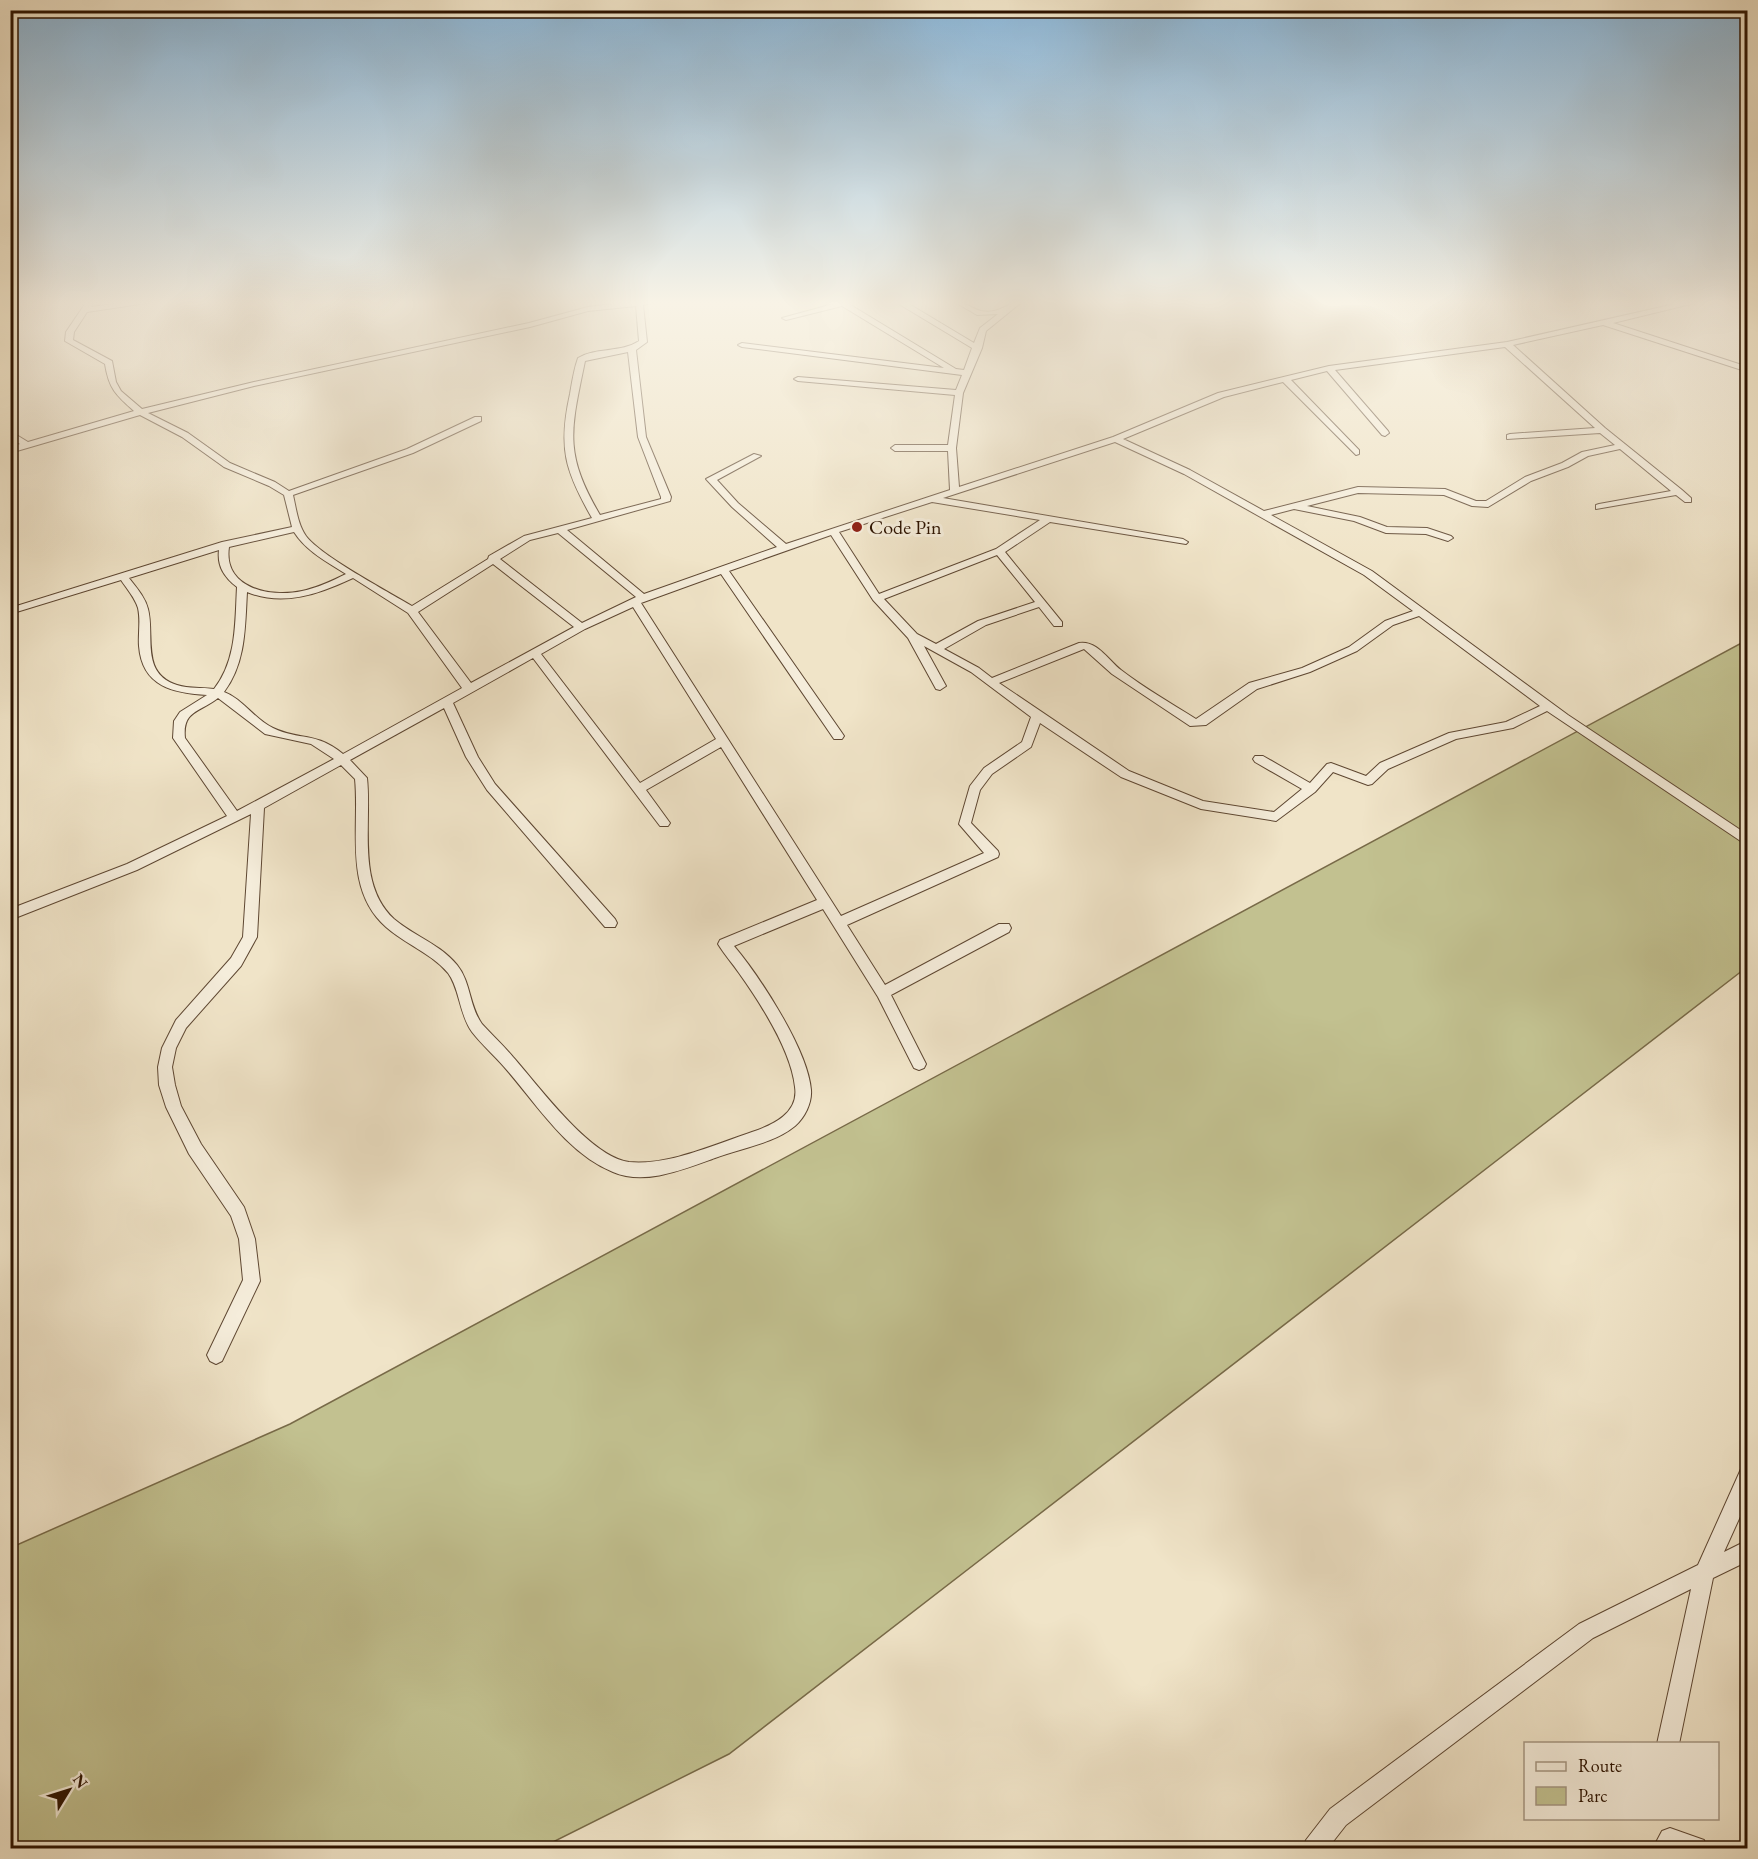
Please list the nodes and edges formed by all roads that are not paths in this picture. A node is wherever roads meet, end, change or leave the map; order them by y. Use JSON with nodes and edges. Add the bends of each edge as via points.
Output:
{"nodes":[{"id":1,"x":115,"y":388,"type":"edge"},
{"id":2,"x":239,"y":388,"type":"edge"},
{"id":3,"x":574,"y":388,"type":"edge"},
{"id":4,"x":636,"y":388,"type":"edge"},
{"id":5,"x":899,"y":388,"type":"edge"},
{"id":6,"x":961,"y":388,"type":"edge"},
{"id":7,"x":1250,"y":388,"type":"edge"},
{"id":8,"x":1294,"y":388,"type":"edge"},
{"id":9,"x":1346,"y":388,"type":"edge"},
{"id":10,"x":1555,"y":388,"type":"edge"},
{"id":11,"x":959,"y":393,"type":"junction"},
{"id":12,"x":140,"y":412,"type":"junction"},
{"id":13,"x":478,"y":419,"type":"dead end"},
{"id":14,"x":1602,"y":430,"type":"junction"},
{"id":15,"x":10,"y":433,"type":"edge"},
{"id":16,"x":1385,"y":433,"type":"dead end"},
{"id":17,"x":1510,"y":437,"type":"dead end"},
{"id":18,"x":1116,"y":439,"type":"junction"},
{"id":19,"x":26,"y":445,"type":"junction"},
{"id":20,"x":1621,"y":446,"type":"junction"},
{"id":21,"x":895,"y":448,"type":"dead end"},
{"id":22,"x":952,"y":448,"type":"junction"},
{"id":23,"x":10,"y":450,"type":"edge"},
{"id":24,"x":1356,"y":452,"type":"dead end"},
{"id":25,"x":758,"y":456,"type":"dead end"},
{"id":26,"x":955,"y":490,"type":"junction"},
{"id":27,"x":1679,"y":492,"type":"junction"},
{"id":28,"x":288,"y":494,"type":"junction"},
{"id":29,"x":929,"y":498,"type":"junction"},
{"id":30,"x":1688,"y":500,"type":"dead end"},
{"id":31,"x":1289,"y":505,"type":"junction"},
{"id":32,"x":1599,"y":507,"type":"dead end"},
{"id":33,"x":1263,"y":514,"type":"junction"},
{"id":34,"x":598,"y":520,"type":"junction"},
{"id":35,"x":1047,"y":520,"type":"junction"},
{"id":36,"x":558,"y":528,"type":"junction"},
{"id":37,"x":297,"y":529,"type":"junction"},
{"id":38,"x":833,"y":531,"type":"junction"},
{"id":39,"x":1448,"y":538,"type":"dead end"},
{"id":40,"x":1183,"y":542,"type":"dead end"},
{"id":41,"x":225,"y":544,"type":"junction"},
{"id":42,"x":784,"y":548,"type":"junction"},
{"id":43,"x":999,"y":551,"type":"junction"},
{"id":44,"x":492,"y":558,"type":"junction"},
{"id":45,"x":723,"y":570,"type":"junction"},
{"id":46,"x":353,"y":574,"type":"junction"},
{"id":47,"x":122,"y":575,"type":"junction"},
{"id":48,"x":242,"y":585,"type":"junction"},
{"id":49,"x":877,"y":597,"type":"junction"},
{"id":50,"x":639,"y":600,"type":"junction"},
{"id":51,"x":1042,"y":603,"type":"junction"},
{"id":52,"x":10,"y":610,"type":"edge"},
{"id":53,"x":412,"y":611,"type":"junction"},
{"id":54,"x":1421,"y":612,"type":"junction"},
{"id":55,"x":1058,"y":624,"type":"dead end"},
{"id":56,"x":581,"y":627,"type":"junction"},
{"id":57,"x":913,"y":636,"type":"junction"},
{"id":58,"x":937,"y":648,"type":"junction"},
{"id":59,"x":535,"y":653,"type":"junction"},
{"id":60,"x":993,"y":682,"type":"junction"},
{"id":61,"x":940,"y":686,"type":"dead end"},
{"id":62,"x":469,"y":689,"type":"junction"},
{"id":63,"x":217,"y":693,"type":"junction"},
{"id":64,"x":447,"y":701,"type":"junction"},
{"id":65,"x":1547,"y":706,"type":"junction"},
{"id":66,"x":1038,"y":715,"type":"junction"},
{"id":67,"x":838,"y":736,"type":"dead end"},
{"id":68,"x":722,"y":741,"type":"junction"},
{"id":69,"x":1259,"y":759,"type":"dead end"},
{"id":70,"x":341,"y":760,"type":"junction"},
{"id":71,"x":638,"y":789,"type":"junction"},
{"id":72,"x":1311,"y":789,"type":"junction"},
{"id":73,"x":258,"y":806,"type":"junction"},
{"id":74,"x":235,"y":817,"type":"junction"},
{"id":75,"x":664,"y":823,"type":"dead end"},
{"id":76,"x":1748,"y":843,"type":"edge"},
{"id":77,"x":826,"y":902,"type":"junction"},
{"id":78,"x":10,"y":915,"type":"edge"},
{"id":79,"x":610,"y":922,"type":"dead end"},
{"id":80,"x":839,"y":923,"type":"junction"},
{"id":81,"x":1004,"y":928,"type":"dead end"},
{"id":82,"x":883,"y":993,"type":"junction"},
{"id":83,"x":919,"y":1064,"type":"dead end"},
{"id":84,"x":216,"y":1355,"type":"dead end"},
{"id":85,"x":1748,"y":1476,"type":"edge"},
{"id":86,"x":1748,"y":1550,"type":"edge"},
{"id":87,"x":1705,"y":1571,"type":"junction"},
{"id":88,"x":1668,"y":1742,"type":"edge"},
{"id":89,"x":1314,"y":1848,"type":"edge"},
{"id":90,"x":1664,"y":1848,"type":"edge"},
{"id":91,"x":1696,"y":1848,"type":"edge"}],
"edges":[{"from":1,"to":12,"type":"street"},
{"from":2,"to":12,"type":"street"},
{"from":3,"to":34,"type":"street","via":[[567,420],[567,454],[582,495]]},
{"from":4,"to":34,"type":"street","via":[[642,437],[666,497],[660,504]]},
{"from":5,"to":11,"type":"street"},
{"from":6,"to":11,"type":"street"},
{"from":7,"to":18,"type":"street","via":[[1221,395]]},
{"from":8,"to":24,"type":"street"},
{"from":9,"to":16,"type":"street"},
{"from":10,"to":14,"type":"street"},
{"from":11,"to":22,"type":"street"},
{"from":12,"to":19,"type":"street"},
{"from":12,"to":28,"type":"street","via":[[178,431],[227,465]]},
{"from":13,"to":28,"type":"street","via":[[410,451]]},
{"from":14,"to":17,"type":"street"},
{"from":14,"to":20,"type":"street"},
{"from":15,"to":19,"type":"street"},
{"from":18,"to":26,"type":"street"},
{"from":18,"to":33,"type":"street"},
{"from":19,"to":23,"type":"street"},
{"from":20,"to":27,"type":"street"},
{"from":20,"to":31,"type":"street","via":[[1585,454],[1528,479],[1488,504],[1475,504],[1445,492],[1358,490]]},
{"from":21,"to":22,"type":"street"},
{"from":22,"to":26,"type":"street"},
{"from":25,"to":42,"type":"street","via":[[711,478]]},
{"from":26,"to":29,"type":"street"},
{"from":27,"to":30,"type":"street"},
{"from":27,"to":32,"type":"street"},
{"from":28,"to":37,"type":"street"},
{"from":29,"to":35,"type":"street"},
{"from":29,"to":38,"type":"street"},
{"from":31,"to":33,"type":"street"},
{"from":31,"to":39,"type":"street","via":[[1357,519],[1386,530],[1427,531]]},
{"from":33,"to":54,"type":"street","via":[[1368,573]]},
{"from":34,"to":36,"type":"street"},
{"from":35,"to":40,"type":"street"},
{"from":35,"to":43,"type":"street"},
{"from":36,"to":44,"type":"street","via":[[527,538]]},
{"from":36,"to":50,"type":"street"},
{"from":37,"to":41,"type":"street"},
{"from":37,"to":46,"type":"street","via":[[310,547]]},
{"from":38,"to":42,"type":"street"},
{"from":38,"to":49,"type":"street"},
{"from":41,"to":47,"type":"street"},
{"from":41,"to":48,"type":"street","via":[[222,565],[232,580]]},
{"from":42,"to":45,"type":"street"},
{"from":43,"to":49,"type":"street"},
{"from":43,"to":51,"type":"street"},
{"from":44,"to":53,"type":"street"},
{"from":44,"to":56,"type":"street"},
{"from":45,"to":50,"type":"street"},
{"from":45,"to":67,"type":"street"},
{"from":46,"to":48,"type":"street","via":[[296,596],[262,594]]},
{"from":46,"to":53,"type":"street"},
{"from":47,"to":52,"type":"street"},
{"from":47,"to":63,"type":"street","via":[[144,614],[142,648],[152,670],[171,687]]},
{"from":48,"to":63,"type":"street","via":[[238,645],[229,674]]},
{"from":49,"to":57,"type":"street"},
{"from":50,"to":56,"type":"street"},
{"from":50,"to":68,"type":"street"},
{"from":51,"to":55,"type":"street"},
{"from":51,"to":58,"type":"street","via":[[982,623]]},
{"from":53,"to":62,"type":"street"},
{"from":54,"to":60,"type":"street","via":[[1389,623],[1353,649],[1325,662],[1253,686],[1202,722],[1194,723],[1116,672],[1083,645]]},
{"from":54,"to":65,"type":"street"},
{"from":56,"to":59,"type":"street"},
{"from":57,"to":58,"type":"street"},
{"from":57,"to":61,"type":"street"},
{"from":58,"to":60,"type":"street"},
{"from":59,"to":62,"type":"street"},
{"from":59,"to":71,"type":"street"},
{"from":60,"to":66,"type":"street"},
{"from":62,"to":64,"type":"street"},
{"from":63,"to":70,"type":"street","via":[[269,730],[317,742]]},
{"from":63,"to":74,"type":"street","via":[[184,715],[177,728],[179,738]]},
{"from":64,"to":70,"type":"street"},
{"from":64,"to":79,"type":"street","via":[[491,788]]},
{"from":65,"to":72,"type":"street","via":[[1509,725],[1453,736],[1384,766],[1368,781],[1331,767]]},
{"from":65,"to":76,"type":"street"},
{"from":66,"to":72,"type":"street","via":[[1125,774],[1201,806],[1276,817]]},
{"from":66,"to":80,"type":"street","via":[[1027,744],[988,771],[974,789],[965,824],[993,854]]},
{"from":68,"to":71,"type":"street"},
{"from":68,"to":77,"type":"street"},
{"from":69,"to":72,"type":"street"},
{"from":70,"to":73,"type":"street"},
{"from":70,"to":77,"type":"street","via":[[361,778],[362,868],[374,902],[393,927],[453,970],[474,1024],[564,1124],[600,1159],[619,1167],[641,1170],[677,1164],[786,1124],[797,1113],[803,1100],[798,1066],[762,998],[725,944]]},
{"from":71,"to":75,"type":"street"},
{"from":73,"to":74,"type":"street"},
{"from":73,"to":84,"type":"street","via":[[250,938],[236,962],[181,1024],[165,1067],[174,1107],[195,1149],[238,1212],[247,1239],[252,1281]]},
{"from":74,"to":78,"type":"street","via":[[132,867]]},
{"from":77,"to":80,"type":"street"},
{"from":80,"to":82,"type":"street"},
{"from":81,"to":82,"type":"street"},
{"from":82,"to":83,"type":"street"},
{"from":85,"to":87,"type":"street"},
{"from":86,"to":87,"type":"street"},
{"from":87,"to":88,"type":"street"},
{"from":87,"to":89,"type":"street","via":[[1586,1631],[1338,1817]]},
{"from":90,"to":91,"type":"street","via":[[1670,1839]]}]}
